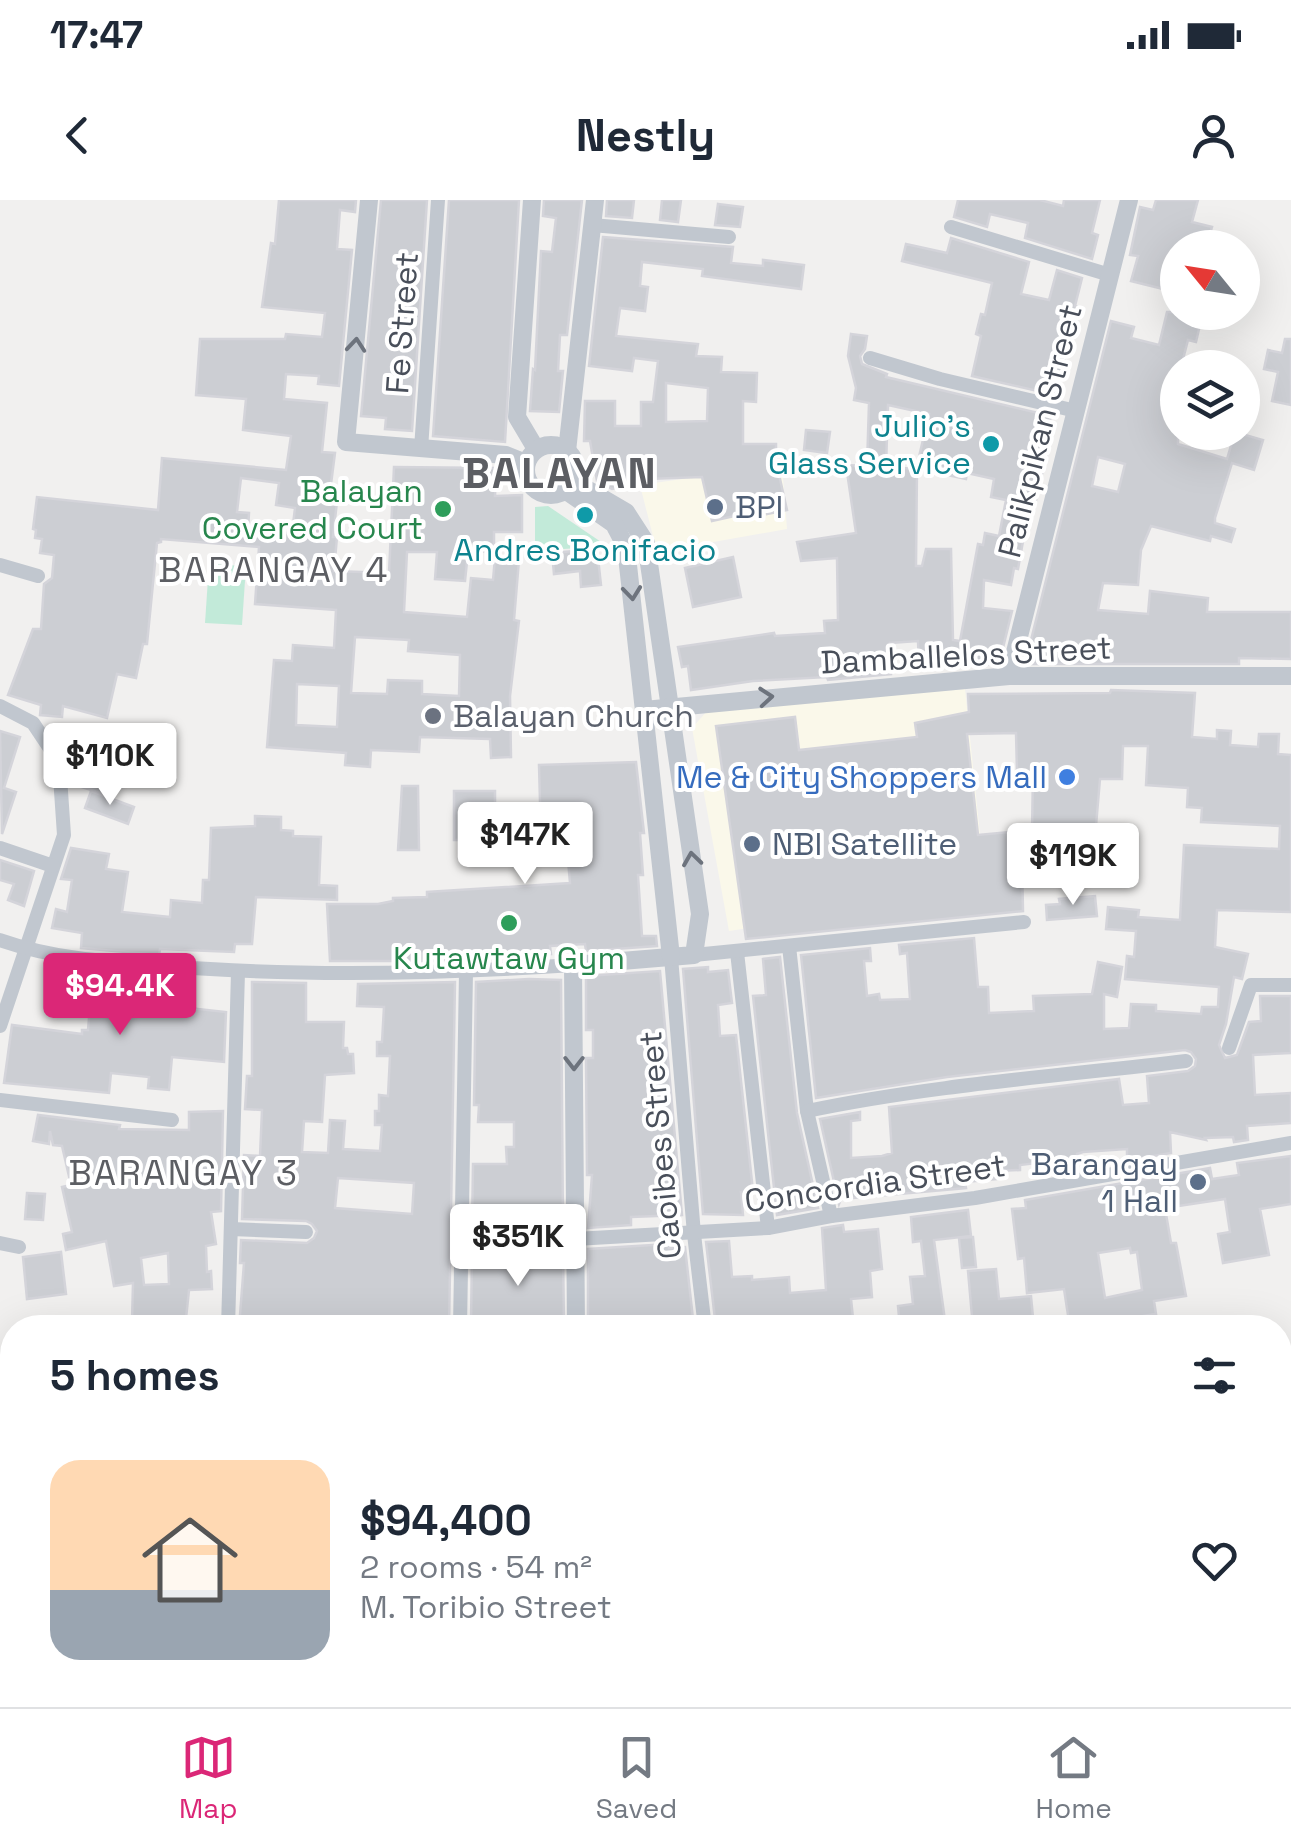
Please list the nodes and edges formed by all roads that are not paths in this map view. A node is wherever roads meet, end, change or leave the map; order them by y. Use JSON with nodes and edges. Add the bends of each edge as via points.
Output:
{"nodes":[{"id":1,"x":370,"y":200,"type":"edge"},
{"id":2,"x":438,"y":200,"type":"edge"},
{"id":3,"x":532,"y":200,"type":"edge"},
{"id":4,"x":595,"y":200,"type":"edge"},
{"id":5,"x":1129,"y":200,"type":"edge"},
{"id":6,"x":592,"y":225,"type":"junction"},
{"id":7,"x":951,"y":227,"type":"dead end"},
{"id":8,"x":729,"y":237,"type":"dead end"},
{"id":9,"x":1110,"y":275,"type":"junction"},
{"id":10,"x":870,"y":358,"type":"dead end"},
{"id":11,"x":1076,"y":412,"type":"junction"},
{"id":12,"x":421,"y":449,"type":"junction"},
{"id":13,"x":567,"y":450,"type":"junction"},
{"id":14,"x":531,"y":456,"type":"junction"},
{"id":15,"x":569,"y":486,"type":"junction"},
{"id":16,"x":0,"y":565,"type":"edge"},
{"id":17,"x":38,"y":576,"type":"dead end"},
{"id":18,"x":1010,"y":676,"type":"junction"},
{"id":19,"x":1291,"y":676,"type":"edge"},
{"id":20,"x":0,"y":706,"type":"edge"},
{"id":21,"x":669,"y":706,"type":"junction"},
{"id":22,"x":644,"y":710,"type":"junction"},
{"id":23,"x":0,"y":848,"type":"edge"},
{"id":24,"x":53,"y":866,"type":"junction"},
{"id":25,"x":1024,"y":922,"type":"dead end"},
{"id":26,"x":0,"y":940,"type":"edge"},
{"id":27,"x":790,"y":946,"type":"junction"},
{"id":28,"x":25,"y":949,"type":"junction"},
{"id":29,"x":737,"y":952,"type":"junction"},
{"id":30,"x":694,"y":955,"type":"junction"},
{"id":31,"x":671,"y":957,"type":"junction"},
{"id":32,"x":573,"y":965,"type":"junction"},
{"id":33,"x":238,"y":972,"type":"junction"},
{"id":34,"x":466,"y":972,"type":"junction"},
{"id":35,"x":1291,"y":985,"type":"edge"},
{"id":36,"x":0,"y":1026,"type":"edge"},
{"id":37,"x":1229,"y":1048,"type":"dead end"},
{"id":38,"x":1186,"y":1062,"type":"dead end"},
{"id":39,"x":0,"y":1100,"type":"edge"},
{"id":40,"x":807,"y":1111,"type":"junction"},
{"id":41,"x":172,"y":1120,"type":"dead end"},
{"id":42,"x":1291,"y":1143,"type":"edge"},
{"id":43,"x":831,"y":1216,"type":"junction"},
{"id":44,"x":768,"y":1228,"type":"junction"},
{"id":45,"x":231,"y":1229,"type":"junction"},
{"id":46,"x":306,"y":1232,"type":"dead end"},
{"id":47,"x":694,"y":1234,"type":"junction"},
{"id":48,"x":463,"y":1238,"type":"junction"},
{"id":49,"x":575,"y":1239,"type":"junction"},
{"id":50,"x":0,"y":1243,"type":"edge"},
{"id":51,"x":20,"y":1247,"type":"dead end"},
{"id":52,"x":228,"y":1315,"type":"edge"},
{"id":53,"x":460,"y":1315,"type":"edge"},
{"id":54,"x":576,"y":1315,"type":"edge"},
{"id":55,"x":703,"y":1315,"type":"edge"}],
"edges":[{"from":12,"to":1,"type":"street","one_way":true,"via":[[346,442]]},
{"from":2,"to":12,"type":"street","name":"Fe Street"},
{"from":3,"to":14,"type":"street","via":[[517,417]]},
{"from":4,"to":6,"type":"street"},
{"from":5,"to":9,"type":"street","name":"Palikpikan Street"},
{"from":6,"to":8,"type":"street"},
{"from":6,"to":13,"type":"street"},
{"from":7,"to":9,"type":"street"},
{"from":9,"to":11,"type":"street","name":"Palikpikan Street"},
{"from":10,"to":11,"type":"street"},
{"from":11,"to":18,"type":"street","name":"Palikpikan Street"},
{"from":12,"to":14,"type":"street"},
{"from":13,"to":14,"type":"street","via":[[552,444]]},
{"from":13,"to":15,"type":"street","via":[[576,465]]},
{"from":14,"to":15,"type":"street","via":[[526,477],[534,489],[552,495]]},
{"from":15,"to":21,"type":"street","via":[[626,512],[646,542]]},
{"from":15,"to":22,"type":"street","one_way":true,"via":[[614,524],[626,547]]},
{"from":16,"to":17,"type":"street"},
{"from":18,"to":19,"type":"street","name":"Damballelos Street"},
{"from":21,"to":18,"type":"street","name":"Damballelos Street","one_way":true},
{"from":20,"to":24,"type":"street","via":[[33,723],[59,762],[64,835]]},
{"from":21,"to":22,"type":"street","name":"Damballelos Street"},
{"from":30,"to":21,"type":"street","one_way":true,"via":[[700,914]]},
{"from":22,"to":31,"type":"street"},
{"from":23,"to":24,"type":"street"},
{"from":24,"to":28,"type":"street"},
{"from":25,"to":27,"type":"street"},
{"from":26,"to":28,"type":"street"},
{"from":27,"to":29,"type":"street"},
{"from":27,"to":40,"type":"street"},
{"from":28,"to":33,"type":"street"},
{"from":28,"to":36,"type":"street"},
{"from":29,"to":30,"type":"street"},
{"from":29,"to":44,"type":"street"},
{"from":30,"to":31,"type":"street"},
{"from":31,"to":32,"type":"street"},
{"from":31,"to":47,"type":"street","name":"Caoibes Street"},
{"from":32,"to":34,"type":"street"},
{"from":32,"to":49,"type":"street","one_way":true},
{"from":33,"to":34,"type":"street"},
{"from":33,"to":45,"type":"street"},
{"from":34,"to":48,"type":"street"},
{"from":35,"to":37,"type":"street","via":[[1251,985]]},
{"from":38,"to":40,"type":"street"},
{"from":39,"to":41,"type":"street"},
{"from":40,"to":43,"type":"street"},
{"from":42,"to":43,"type":"street","name":"Concordia Street"},
{"from":43,"to":44,"type":"street","name":"Concordia Street"},
{"from":44,"to":47,"type":"street","name":"Concordia Street"},
{"from":45,"to":46,"type":"street"},
{"from":45,"to":52,"type":"street"},
{"from":47,"to":49,"type":"street","name":"Concordia Street"},
{"from":47,"to":55,"type":"street","name":"Caoibes Street"},
{"from":48,"to":49,"type":"street","name":"Concordia Street"},
{"from":48,"to":53,"type":"street"},
{"from":49,"to":54,"type":"street"},
{"from":50,"to":51,"type":"street"}]}
